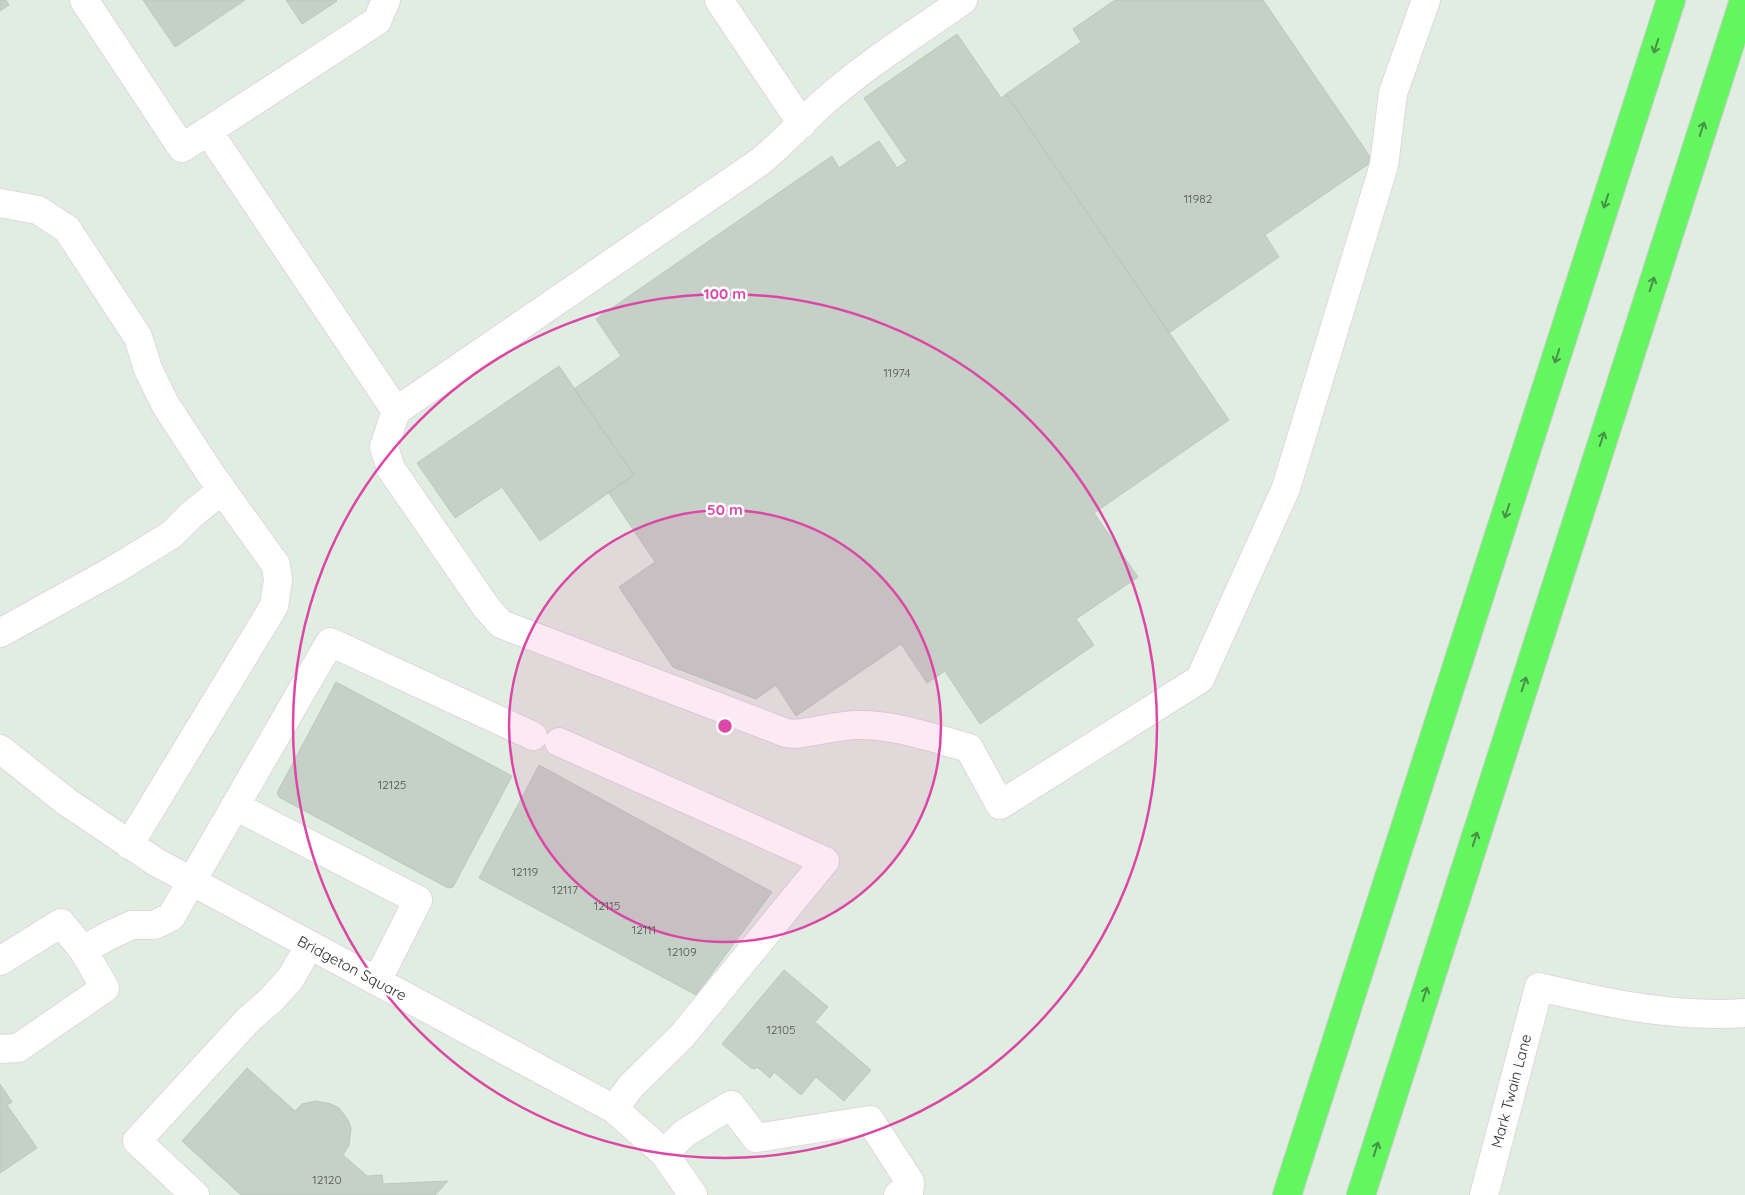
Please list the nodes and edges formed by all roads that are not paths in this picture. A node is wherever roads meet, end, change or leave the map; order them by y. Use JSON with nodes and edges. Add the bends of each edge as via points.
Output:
{"nodes":[{"id":1,"x":84,"y":0,"type":"edge"},
{"id":2,"x":386,"y":0,"type":"edge"},
{"id":3,"x":719,"y":0,"type":"edge"},
{"id":4,"x":963,"y":0,"type":"edge"},
{"id":5,"x":1426,"y":0,"type":"edge"},
{"id":6,"x":1671,"y":0,"type":"edge"},
{"id":7,"x":1744,"y":0,"type":"edge"},
{"id":8,"x":802,"y":124,"type":"junction"},
{"id":9,"x":208,"y":131,"type":"junction"},
{"id":10,"x":0,"y":204,"type":"edge"},
{"id":11,"x":396,"y":411,"type":"junction"},
{"id":12,"x":222,"y":490,"type":"junction"},
{"id":13,"x":0,"y":633,"type":"edge"},
{"id":14,"x":533,"y":736,"type":"dead end"},
{"id":15,"x":559,"y":742,"type":"dead end"},
{"id":16,"x":0,"y":749,"type":"edge"},
{"id":17,"x":235,"y":806,"type":"junction"},
{"id":18,"x":129,"y":845,"type":"junction"},
{"id":19,"x":192,"y":881,"type":"junction"},
{"id":20,"x":310,"y":944,"type":"junction"},
{"id":21,"x":83,"y":950,"type":"junction"},
{"id":22,"x":0,"y":961,"type":"edge"},
{"id":23,"x":377,"y":981,"type":"junction"},
{"id":24,"x":1745,"y":1013,"type":"edge"},
{"id":25,"x":0,"y":1049,"type":"edge"},
{"id":26,"x":614,"y":1109,"type":"junction"},
{"id":27,"x":664,"y":1153,"type":"junction"},
{"id":28,"x":196,"y":1195,"type":"edge"},
{"id":29,"x":693,"y":1195,"type":"edge"},
{"id":30,"x":898,"y":1195,"type":"edge"},
{"id":31,"x":1287,"y":1195,"type":"edge"},
{"id":32,"x":1361,"y":1195,"type":"edge"},
{"id":33,"x":1484,"y":1195,"type":"edge"}],
"edges":[{"from":1,"to":9,"type":"street","via":[[182,148]]},
{"from":2,"to":9,"type":"street","via":[[377,21]]},
{"from":3,"to":8,"type":"street"},
{"from":4,"to":8,"type":"street","via":[[859,73]]},
{"from":5,"to":11,"type":"street","via":[[1393,93],[1384,165],[1286,488],[1200,679],[1000,805],[969,748],[871,725],[786,733],[501,624],[391,469],[384,447]]},
{"from":6,"to":31,"type":"highway","one_way":true},
{"from":32,"to":7,"type":"highway","one_way":true},
{"from":8,"to":11,"type":"street","via":[[761,161]]},
{"from":9,"to":11,"type":"street"},
{"from":10,"to":12,"type":"street","via":[[38,210],[67,229],[138,338],[148,369],[166,404]]},
{"from":12,"to":13,"type":"street","via":[[171,535]]},
{"from":12,"to":18,"type":"street","via":[[276,565],[278,580],[274,606]]},
{"from":14,"to":17,"type":"street","via":[[330,642]]},
{"from":15,"to":26,"type":"street","via":[[825,860],[682,1036],[631,1086]]},
{"from":16,"to":18,"type":"street","name":"Bridgeton Square","via":[[67,802]]},
{"from":17,"to":19,"type":"street"},
{"from":17,"to":23,"type":"street","via":[[418,900]]},
{"from":18,"to":19,"type":"street","name":"Bridgeton Square"},
{"from":19,"to":20,"type":"street","name":"Bridgeton Square"},
{"from":19,"to":21,"type":"street","via":[[171,917],[154,925],[132,925]]},
{"from":20,"to":23,"type":"street","name":"Bridgeton Square"},
{"from":20,"to":28,"type":"street","via":[[290,979],[137,1141]]},
{"from":21,"to":22,"type":"street","via":[[61,923]]},
{"from":21,"to":25,"type":"street","via":[[105,988],[18,1048]]},
{"from":23,"to":26,"type":"street","name":"Bridgeton Square"},
{"from":24,"to":33,"type":"street","name":"Mark Twain Lane","via":[[1666,1012],[1539,987]]},
{"from":26,"to":27,"type":"street","name":"Bridgeton Square"},
{"from":27,"to":29,"type":"street","name":"Bridgeton Square"},
{"from":27,"to":30,"type":"street","via":[[685,1133],[731,1105],[756,1138],[870,1120],[910,1182],[909,1193]]}]}
